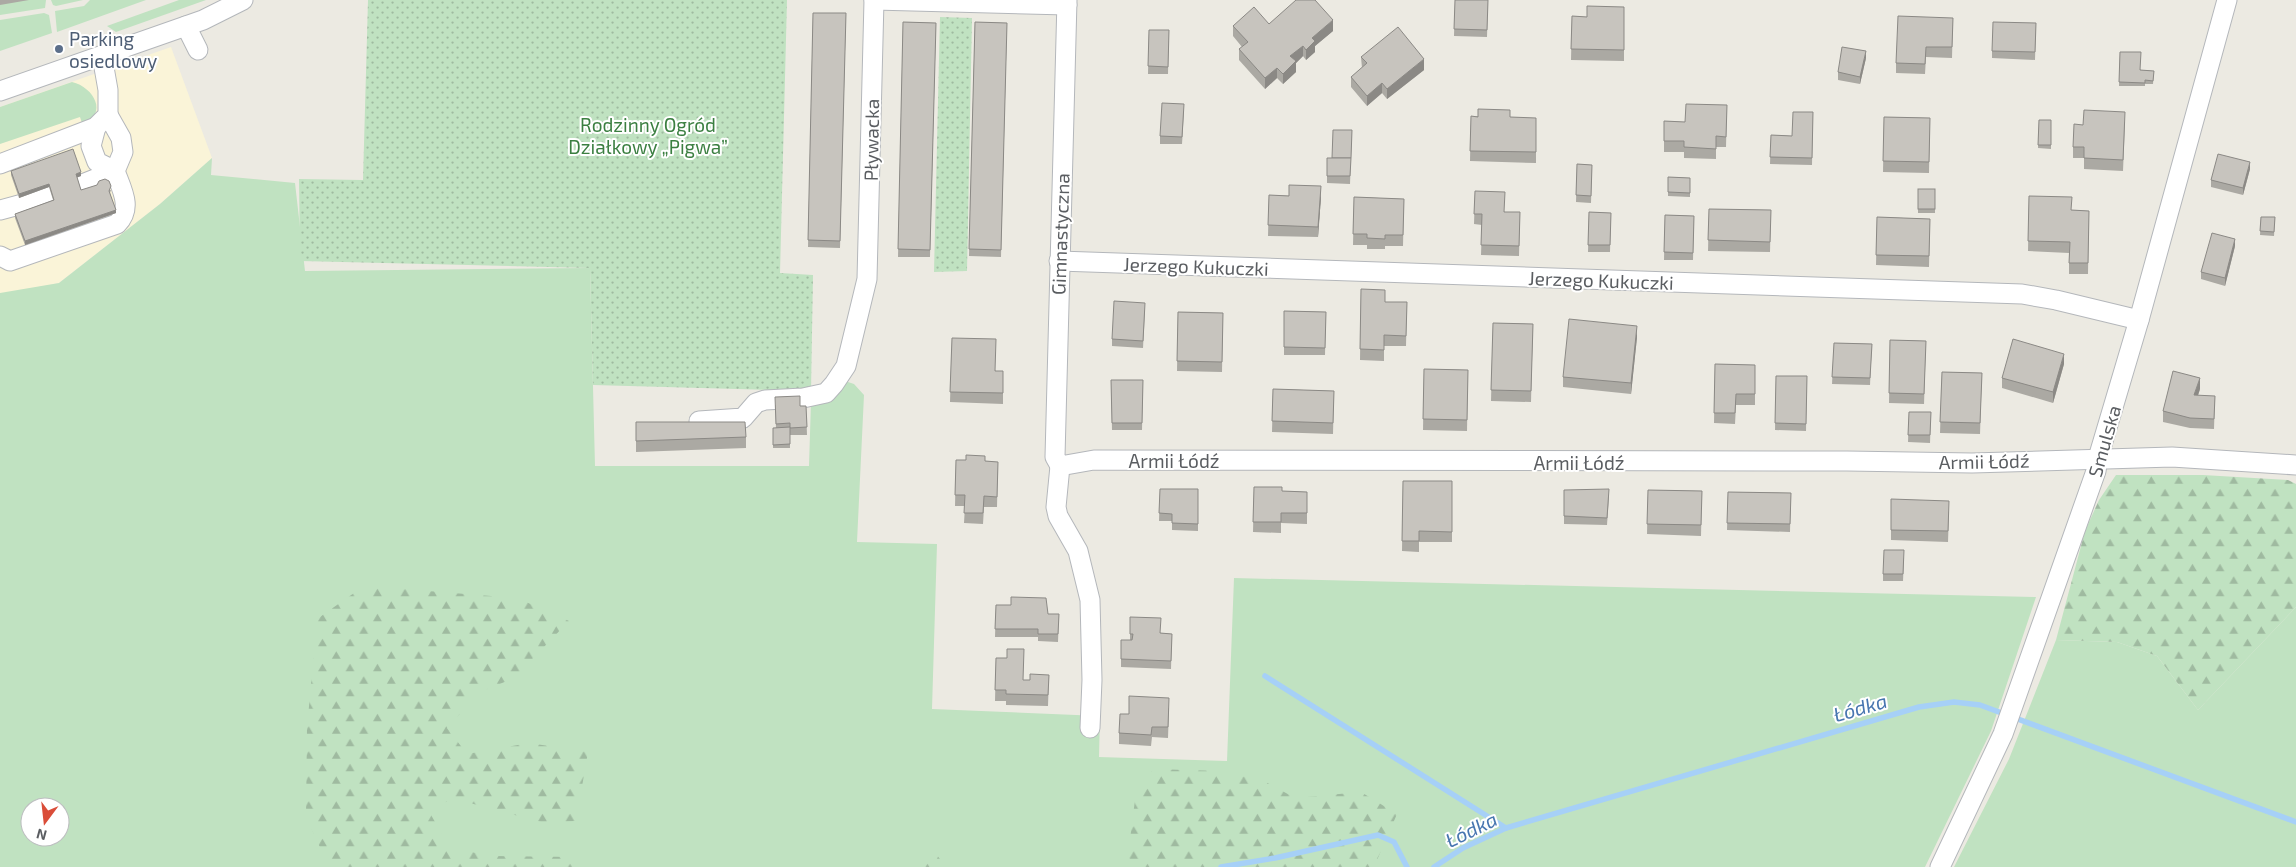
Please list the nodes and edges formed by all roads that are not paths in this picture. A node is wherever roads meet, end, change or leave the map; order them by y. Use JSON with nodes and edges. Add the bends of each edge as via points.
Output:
{"nodes":[{"id":1,"x":243,"y":0,"type":"edge"},
{"id":2,"x":874,"y":0,"type":"edge"},
{"id":3,"x":2227,"y":0,"type":"edge"},
{"id":4,"x":1067,"y":2,"type":"edge"},
{"id":5,"x":186,"y":26,"type":"junction"},
{"id":6,"x":198,"y":50,"type":"dead end"},
{"id":7,"x":102,"y":56,"type":"junction"},
{"id":8,"x":0,"y":91,"type":"edge"},
{"id":9,"x":102,"y":121,"type":"junction"},
{"id":10,"x":0,"y":164,"type":"edge"},
{"id":11,"x":115,"y":171,"type":"junction"},
{"id":12,"x":0,"y":210,"type":"edge"},
{"id":13,"x":5,"y":259,"type":"edge"},
{"id":14,"x":1059,"y":261,"type":"junction"},
{"id":15,"x":2139,"y":320,"type":"junction"},
{"id":16,"x":699,"y":421,"type":"edge"},
{"id":17,"x":2098,"y":458,"type":"junction"},
{"id":18,"x":2296,"y":465,"type":"edge"},
{"id":19,"x":1060,"y":466,"type":"junction"},
{"id":20,"x":1090,"y":728,"type":"dead end"},
{"id":21,"x":1940,"y":867,"type":"edge"}],
"edges":[{"from":1,"to":5,"type":"street"},
{"from":2,"to":4,"type":"street","name":"Pływacka"},
{"from":2,"to":16,"type":"street","name":"Pływacka","via":[[867,279],[846,366],[826,393],[765,400],[756,403],[743,418]]},
{"from":3,"to":15,"type":"street","name":"Smulska"},
{"from":4,"to":14,"type":"street","name":"Gimnastyczna"},
{"from":5,"to":6,"type":"street"},
{"from":5,"to":7,"type":"street"},
{"from":7,"to":8,"type":"street"},
{"from":7,"to":9,"type":"street","via":[[108,90]]},
{"from":9,"to":10,"type":"street"},
{"from":9,"to":11,"type":"street","via":[[121,138],[123,152]]},
{"from":9,"to":11,"type":"street","via":[[91,146],[97,162]]},
{"from":11,"to":12,"type":"street","via":[[52,196]]},
{"from":11,"to":13,"type":"street","via":[[126,207],[125,216],[117,224]]},
{"from":14,"to":15,"type":"street","name":"Jerzego Kukuczki","via":[[2022,294]]},
{"from":14,"to":19,"type":"street","name":"Gimnastyczna","via":[[1055,457]]},
{"from":15,"to":17,"type":"street","name":"Smulska"},
{"from":17,"to":18,"type":"street","name":"Armii Łódź","via":[[2172,457]]},
{"from":17,"to":19,"type":"street","name":"Armii Łódź","via":[[1972,463],[1094,460]]},
{"from":17,"to":21,"type":"street","name":"Smulska","via":[[2003,734]]},
{"from":19,"to":20,"type":"street","name":"Gimnastyczna","via":[[1058,516],[1078,551],[1090,600]]}]}
